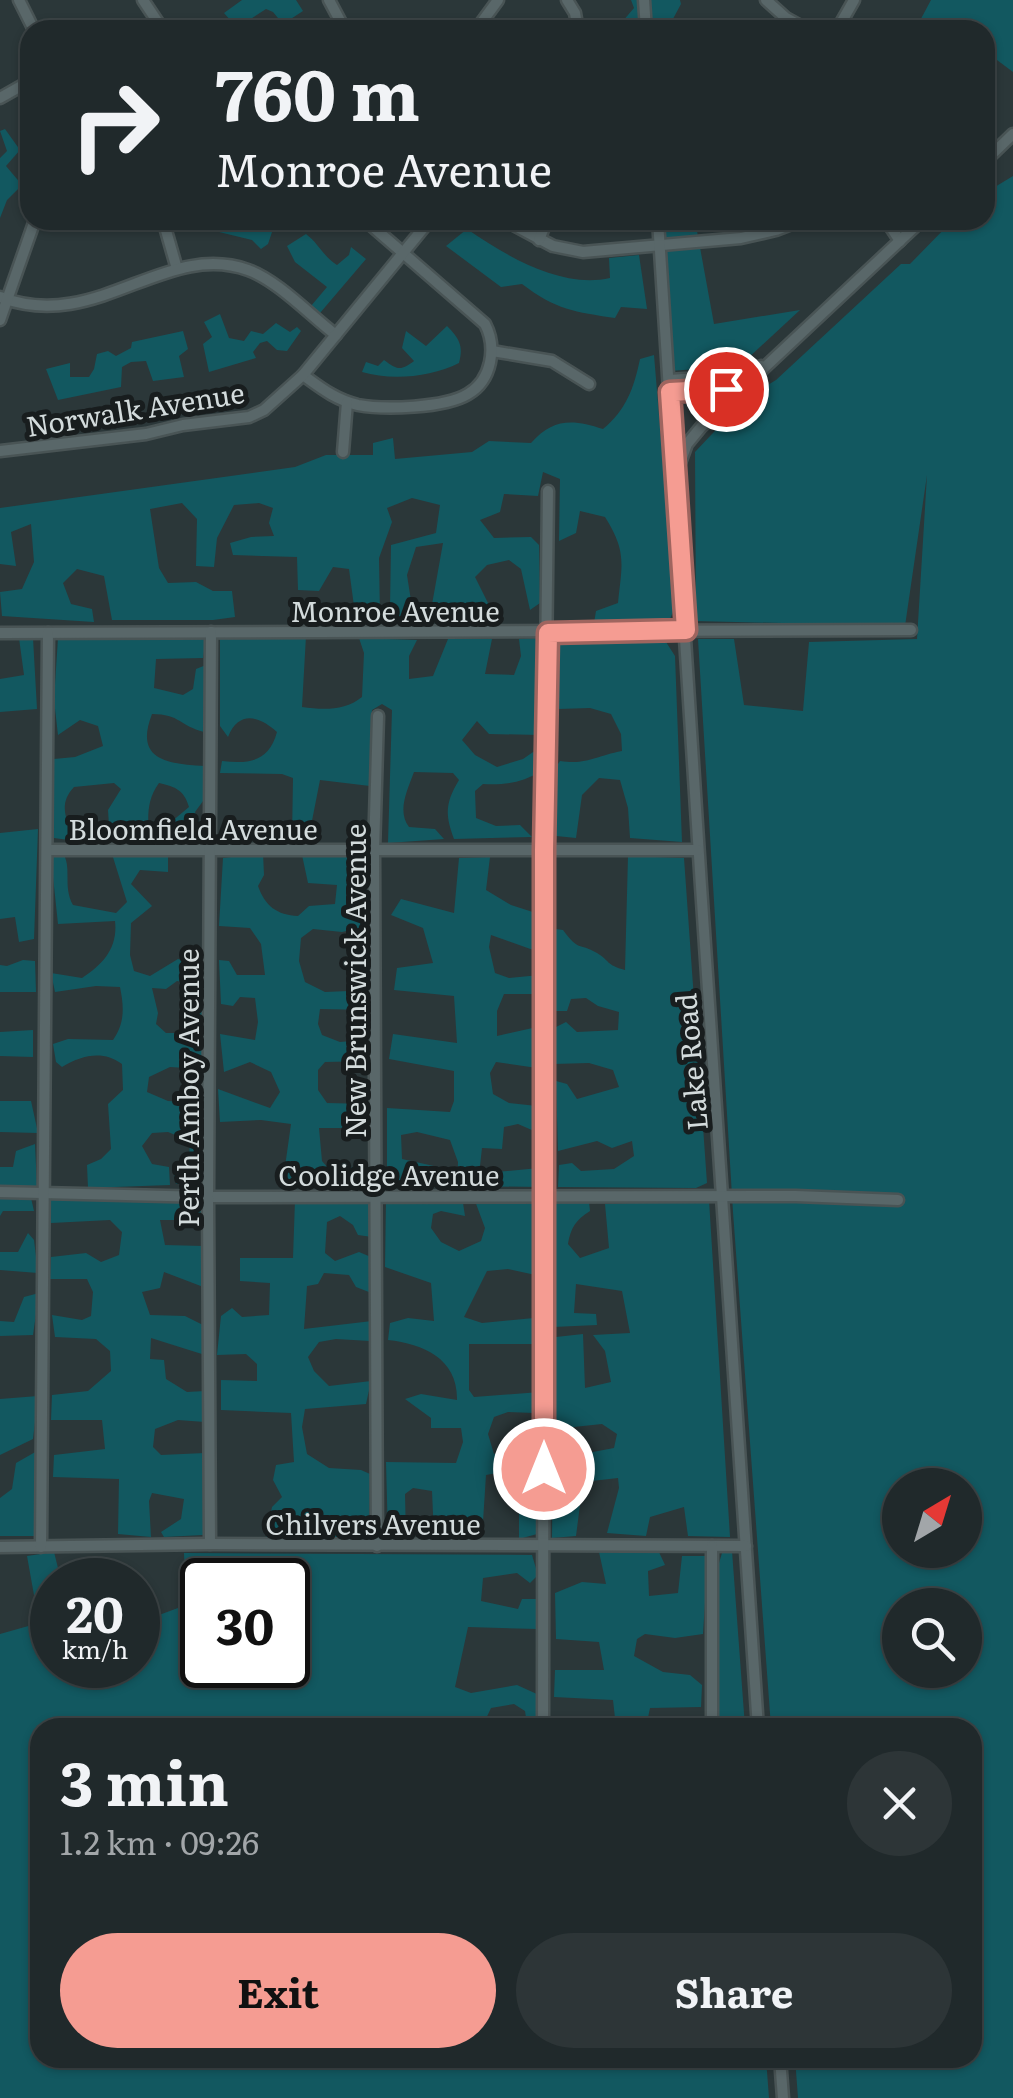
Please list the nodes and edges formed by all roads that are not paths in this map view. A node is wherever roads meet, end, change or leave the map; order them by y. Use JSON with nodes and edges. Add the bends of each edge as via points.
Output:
{"nodes":[{"id":1,"x":766,"y":0,"type":"edge"},
{"id":2,"x":786,"y":18,"type":"joint"},
{"id":3,"x":790,"y":20,"type":"edge"},
{"id":4,"x":1013,"y":134,"type":"edge"},
{"id":5,"x":995,"y":151,"type":"edge"},
{"id":6,"x":31,"y":230,"type":"edge"},
{"id":7,"x":166,"y":230,"type":"edge"},
{"id":8,"x":376,"y":230,"type":"edge"},
{"id":9,"x":422,"y":230,"type":"edge"},
{"id":10,"x":522,"y":230,"type":"edge"},
{"id":11,"x":543,"y":230,"type":"edge"},
{"id":12,"x":659,"y":230,"type":"edge"},
{"id":13,"x":776,"y":230,"type":"edge"},
{"id":14,"x":893,"y":230,"type":"edge"},
{"id":15,"x":912,"y":230,"type":"edge"},
{"id":16,"x":539,"y":240,"type":"junction"},
{"id":17,"x":900,"y":241,"type":"junction"},
{"id":18,"x":660,"y":246,"type":"junction"},
{"id":19,"x":404,"y":252,"type":"junction"},
{"id":20,"x":178,"y":269,"type":"junction"},
{"id":21,"x":3,"y":298,"type":"edge"},
{"id":22,"x":0,"y":320,"type":"edge"},
{"id":23,"x":336,"y":335,"type":"junction"},
{"id":24,"x":492,"y":351,"type":"junction"},
{"id":25,"x":772,"y":360,"type":"junction"},
{"id":26,"x":303,"y":375,"type":"junction"},
{"id":27,"x":752,"y":382,"type":"junction"},
{"id":28,"x":589,"y":384,"type":"dead end"},
{"id":29,"x":670,"y":386,"type":"junction"},
{"id":30,"x":347,"y":402,"type":"junction"},
{"id":31,"x":0,"y":452,"type":"edge"},
{"id":32,"x":343,"y":452,"type":"dead end"},
{"id":33,"x":674,"y":479,"type":"junction"},
{"id":34,"x":548,"y":491,"type":"dead end"},
{"id":35,"x":686,"y":630,"type":"junction"},
{"id":36,"x":911,"y":630,"type":"dead end"},
{"id":37,"x":211,"y":632,"type":"junction"},
{"id":38,"x":0,"y":633,"type":"edge"},
{"id":39,"x":48,"y":633,"type":"junction"},
{"id":40,"x":548,"y":633,"type":"junction"},
{"id":41,"x":378,"y":716,"type":"dead end"},
{"id":42,"x":47,"y":850,"type":"junction"},
{"id":43,"x":544,"y":850,"type":"junction"},
{"id":44,"x":698,"y":850,"type":"junction"},
{"id":45,"x":210,"y":851,"type":"junction"},
{"id":46,"x":374,"y":851,"type":"junction"},
{"id":47,"x":0,"y":1192,"type":"edge"},
{"id":48,"x":46,"y":1192,"type":"junction"},
{"id":49,"x":378,"y":1195,"type":"junction"},
{"id":50,"x":723,"y":1195,"type":"junction"},
{"id":51,"x":208,"y":1197,"type":"junction"},
{"id":52,"x":543,"y":1198,"type":"junction"},
{"id":53,"x":898,"y":1200,"type":"dead end"},
{"id":54,"x":210,"y":1544,"type":"junction"},
{"id":55,"x":41,"y":1546,"type":"junction"},
{"id":56,"x":378,"y":1546,"type":"junction"},
{"id":57,"x":544,"y":1546,"type":"junction"},
{"id":58,"x":712,"y":1546,"type":"junction"},
{"id":59,"x":746,"y":1546,"type":"junction"},
{"id":60,"x":0,"y":1547,"type":"edge"},
{"id":61,"x":543,"y":1718,"type":"edge"},
{"id":62,"x":712,"y":1718,"type":"edge"},
{"id":63,"x":757,"y":1718,"type":"edge"},
{"id":64,"x":781,"y":2068,"type":"edge"},
{"id":65,"x":783,"y":2098,"type":"edge"}],
"edges":[{"from":1,"to":2,"type":"street"},
{"from":2,"to":3,"type":"street"},
{"from":4,"to":5,"type":"street"},
{"from":6,"to":21,"type":"street"},
{"from":7,"to":20,"type":"street"},
{"from":8,"to":19,"type":"street"},
{"from":9,"to":19,"type":"street","name":"Norwalk Avenue"},
{"from":10,"to":16,"type":"street"},
{"from":11,"to":16,"type":"street"},
{"from":12,"to":18,"type":"street","name":"Lake Road"},
{"from":13,"to":18,"type":"street"},
{"from":14,"to":17,"type":"street"},
{"from":15,"to":17,"type":"street"},
{"from":16,"to":18,"type":"street","via":[[583,252]]},
{"from":17,"to":25,"type":"street"},
{"from":18,"to":29,"type":"street","name":"Lake Road"},
{"from":19,"to":23,"type":"street","name":"Norwalk Avenue"},
{"from":19,"to":24,"type":"street","via":[[485,324]]},
{"from":20,"to":21,"type":"street","via":[[54,308]]},
{"from":20,"to":23,"type":"street","via":[[212,264],[250,270]]},
{"from":21,"to":22,"type":"street"},
{"from":23,"to":26,"type":"street","name":"Norwalk Avenue"},
{"from":24,"to":28,"type":"street","via":[[552,362]]},
{"from":24,"to":30,"type":"street","via":[[486,374],[468,395],[389,408]]},
{"from":25,"to":27,"type":"street"},
{"from":25,"to":29,"type":"street","via":[[752,371]]},
{"from":26,"to":30,"type":"street"},
{"from":26,"to":31,"type":"street","name":"Norwalk Avenue","via":[[248,417]]},
{"from":27,"to":29,"type":"street","via":[[726,389]]},
{"from":27,"to":33,"type":"street","via":[[693,436]]},
{"from":29,"to":33,"type":"street","name":"Lake Road"},
{"from":30,"to":32,"type":"street"},
{"from":33,"to":35,"type":"street","name":"Lake Road"},
{"from":34,"to":40,"type":"street"},
{"from":35,"to":36,"type":"street","name":"Monroe Avenue"},
{"from":35,"to":40,"type":"street","name":"Monroe Avenue"},
{"from":35,"to":44,"type":"street","name":"Lake Road"},
{"from":37,"to":39,"type":"street","name":"Monroe Avenue"},
{"from":37,"to":40,"type":"street","name":"Monroe Avenue"},
{"from":37,"to":45,"type":"street","name":"Perth Amboy Avenue"},
{"from":38,"to":39,"type":"street","name":"Monroe Avenue"},
{"from":39,"to":42,"type":"street"},
{"from":40,"to":43,"type":"street"},
{"from":41,"to":46,"type":"street","name":"New Brunswick Avenue"},
{"from":42,"to":45,"type":"street","name":"Bloomfield Avenue"},
{"from":42,"to":48,"type":"street"},
{"from":43,"to":44,"type":"street","name":"Bloomfield Avenue"},
{"from":43,"to":46,"type":"street","name":"Bloomfield Avenue"},
{"from":43,"to":52,"type":"street"},
{"from":44,"to":50,"type":"street","name":"Lake Road"},
{"from":45,"to":46,"type":"street","name":"Bloomfield Avenue"},
{"from":45,"to":51,"type":"street","name":"Perth Amboy Avenue"},
{"from":46,"to":49,"type":"street","name":"New Brunswick Avenue"},
{"from":47,"to":48,"type":"street","name":"Coolidge Avenue"},
{"from":48,"to":51,"type":"street","name":"Coolidge Avenue"},
{"from":48,"to":55,"type":"street"},
{"from":49,"to":51,"type":"street","name":"Coolidge Avenue"},
{"from":49,"to":52,"type":"street","name":"Coolidge Avenue"},
{"from":49,"to":56,"type":"street","name":"New Brunswick Avenue"},
{"from":50,"to":52,"type":"street","name":"Coolidge Avenue"},
{"from":50,"to":53,"type":"street","name":"Coolidge Avenue"},
{"from":50,"to":59,"type":"street","name":"Lake Road"},
{"from":51,"to":54,"type":"street","name":"Perth Amboy Avenue"},
{"from":52,"to":57,"type":"street"},
{"from":54,"to":55,"type":"street","name":"Chilvers Avenue"},
{"from":54,"to":56,"type":"street","name":"Chilvers Avenue"},
{"from":55,"to":60,"type":"street","name":"Chilvers Avenue"},
{"from":56,"to":57,"type":"street","name":"Chilvers Avenue"},
{"from":57,"to":58,"type":"street","name":"Chilvers Avenue"},
{"from":57,"to":61,"type":"street"},
{"from":58,"to":59,"type":"street","name":"Chilvers Avenue"},
{"from":58,"to":62,"type":"street"},
{"from":59,"to":63,"type":"street","name":"Lake Road"},
{"from":64,"to":65,"type":"street"}]}
